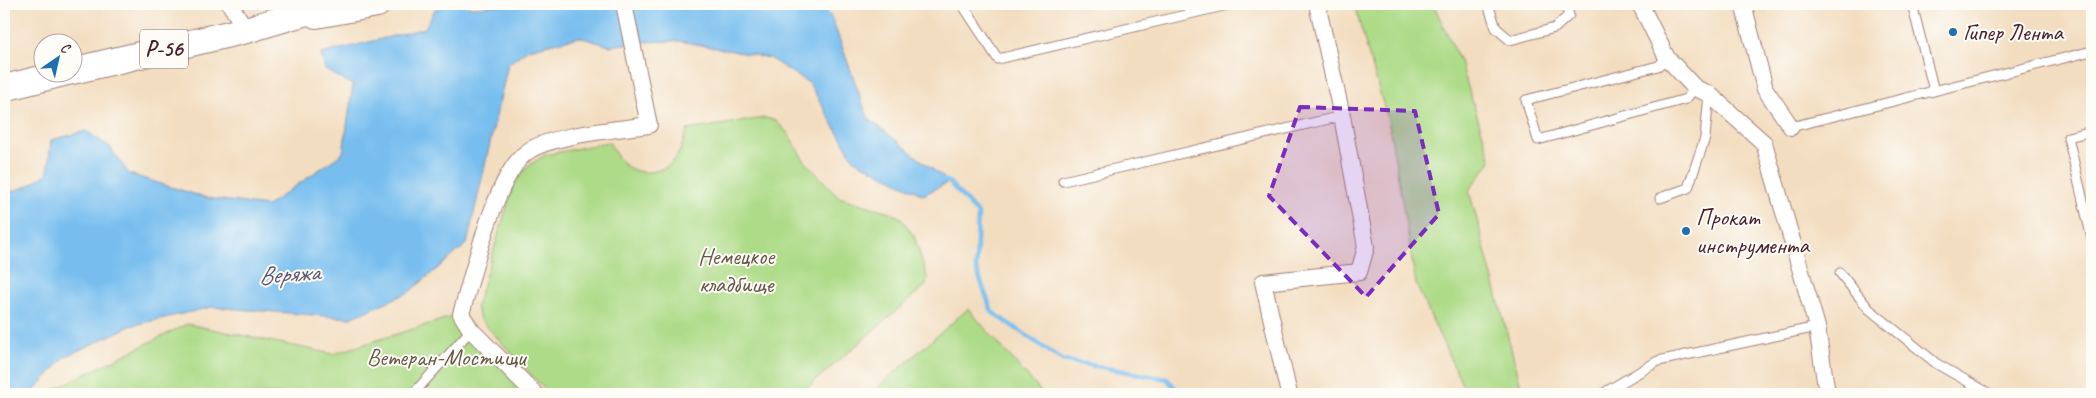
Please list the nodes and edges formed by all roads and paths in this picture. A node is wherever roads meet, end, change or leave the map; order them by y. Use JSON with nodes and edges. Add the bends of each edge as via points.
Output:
{"nodes":[{"id":1,"x":230,"y":4,"type":"edge"},
{"id":2,"x":333,"y":4,"type":"edge"},
{"id":3,"x":376,"y":4,"type":"edge"},
{"id":4,"x":624,"y":4,"type":"edge"},
{"id":5,"x":962,"y":4,"type":"edge"},
{"id":6,"x":1232,"y":4,"type":"edge"},
{"id":7,"x":1317,"y":4,"type":"edge"},
{"id":8,"x":1488,"y":4,"type":"edge"},
{"id":9,"x":1565,"y":4,"type":"edge"},
{"id":10,"x":1640,"y":4,"type":"edge"},
{"id":11,"x":1743,"y":4,"type":"edge"},
{"id":12,"x":1912,"y":4,"type":"edge"},
{"id":13,"x":251,"y":28,"type":"junction"},
{"id":14,"x":2092,"y":51,"type":"edge"},
{"id":15,"x":1667,"y":58,"type":"junction"},
{"id":16,"x":82,"y":69,"type":"edge"},
{"id":17,"x":32,"y":81,"type":"edge"},
{"id":18,"x":4,"y":88,"type":"edge"},
{"id":19,"x":1934,"y":90,"type":"junction"},
{"id":20,"x":1702,"y":91,"type":"junction"},
{"id":21,"x":1342,"y":116,"type":"junction"},
{"id":22,"x":1791,"y":127,"type":"joint"},
{"id":23,"x":2092,"y":131,"type":"edge"},
{"id":24,"x":1063,"y":181,"type":"dead end"},
{"id":25,"x":1660,"y":198,"type":"dead end"},
{"id":26,"x":2089,"y":213,"type":"edge"},
{"id":27,"x":2092,"y":239,"type":"edge"},
{"id":28,"x":1840,"y":273,"type":"dead end"},
{"id":29,"x":1817,"y":327,"type":"junction"},
{"id":30,"x":471,"y":330,"type":"junction"},
{"id":31,"x":413,"y":394,"type":"edge"},
{"id":32,"x":535,"y":394,"type":"edge"},
{"id":33,"x":1289,"y":394,"type":"edge"},
{"id":34,"x":1602,"y":394,"type":"edge"},
{"id":35,"x":1827,"y":394,"type":"edge"},
{"id":36,"x":1990,"y":394,"type":"edge"}],
"edges":[{"from":1,"to":13,"type":"street"},
{"from":2,"to":13,"type":"main road","number":"Р-56"},
{"from":3,"to":13,"type":"main road","number":"Р-56"},
{"from":4,"to":30,"type":"street","via":[[649,125],[545,143],[526,153],[512,168],[498,193],[461,314]]},
{"from":5,"to":6,"type":"lane","via":[[998,59]]},
{"from":7,"to":21,"type":"street"},
{"from":8,"to":9,"type":"lane","via":[[1496,28],[1510,40],[1555,28],[1569,15]]},
{"from":10,"to":15,"type":"street"},
{"from":11,"to":22,"type":"street","via":[[1765,89]]},
{"from":12,"to":19,"type":"lane"},
{"from":13,"to":16,"type":"main road","number":"Р-56"},
{"from":14,"to":19,"type":"lane"},
{"from":15,"to":20,"type":"street"},
{"from":15,"to":20,"type":"lane","via":[[1658,66],[1526,100],[1538,140],[1686,99]]},
{"from":17,"to":18,"type":"main road"},
{"from":19,"to":22,"type":"lane"},
{"from":20,"to":25,"type":"lane","via":[[1705,138],[1688,188]]},
{"from":20,"to":29,"type":"street","via":[[1764,143]]},
{"from":21,"to":24,"type":"lane"},
{"from":21,"to":33,"type":"street","via":[[1366,248],[1359,272],[1263,282]]},
{"from":23,"to":26,"type":"lane","via":[[2068,137]]},
{"from":26,"to":27,"type":"lane"},
{"from":28,"to":36,"type":"lane","via":[[1869,309],[1937,364]]},
{"from":29,"to":34,"type":"lane","via":[[1658,362]]},
{"from":29,"to":35,"type":"street"},
{"from":30,"to":31,"type":"lane"},
{"from":30,"to":32,"type":"street"}]}
